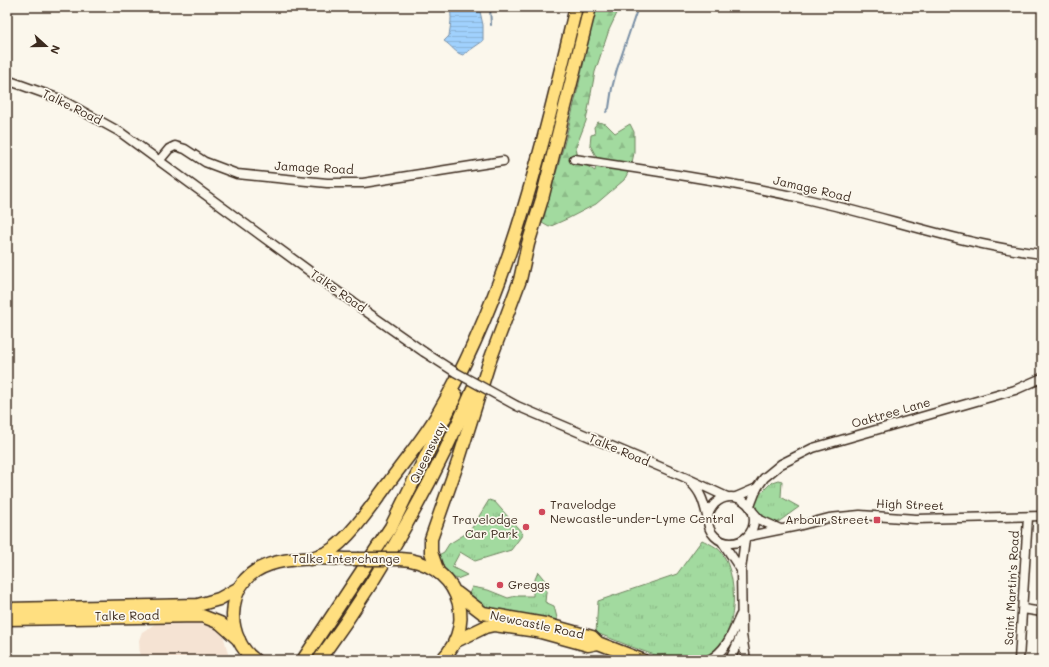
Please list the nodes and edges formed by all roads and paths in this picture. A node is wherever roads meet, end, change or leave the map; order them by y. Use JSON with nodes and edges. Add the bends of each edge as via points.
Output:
{"nodes":[{"id":1,"x":576,"y":7,"type":"edge"},
{"id":2,"x":590,"y":7,"type":"edge"},
{"id":3,"x":7,"y":80,"type":"edge"},
{"id":4,"x":574,"y":159,"type":"dead end"},
{"id":5,"x":159,"y":161,"type":"junction"},
{"id":6,"x":503,"y":161,"type":"dead end"},
{"id":7,"x":519,"y":228,"type":"junction"},
{"id":8,"x":528,"y":244,"type":"junction"},
{"id":9,"x":1042,"y":254,"type":"edge"},
{"id":10,"x":1042,"y":378,"type":"edge"},
{"id":11,"x":684,"y":477,"type":"junction"},
{"id":12,"x":757,"y":488,"type":"junction"},
{"id":13,"x":727,"y":497,"type":"junction"},
{"id":14,"x":736,"y":497,"type":"junction"},
{"id":15,"x":751,"y":509,"type":"junction"},
{"id":16,"x":1042,"y":516,"type":"edge"},
{"id":17,"x":707,"y":517,"type":"junction"},
{"id":18,"x":1028,"y":517,"type":"junction"},
{"id":19,"x":780,"y":529,"type":"junction"},
{"id":20,"x":747,"y":538,"type":"junction"},
{"id":21,"x":723,"y":543,"type":"junction"},
{"id":22,"x":310,"y":559,"type":"junction"},
{"id":23,"x":741,"y":570,"type":"junction"},
{"id":24,"x":438,"y":572,"type":"junction"},
{"id":25,"x":239,"y":588,"type":"junction"},
{"id":26,"x":456,"y":593,"type":"junction"},
{"id":27,"x":7,"y":609,"type":"edge"},
{"id":28,"x":1023,"y":609,"type":"junction"},
{"id":29,"x":1042,"y":612,"type":"edge"},
{"id":30,"x":741,"y":613,"type":"junction"},
{"id":31,"x":7,"y":619,"type":"edge"},
{"id":32,"x":742,"y":635,"type":"junction"},
{"id":33,"x":239,"y":640,"type":"junction"},
{"id":34,"x":454,"y":644,"type":"junction"},
{"id":35,"x":598,"y":644,"type":"junction"},
{"id":36,"x":249,"y":657,"type":"edge"},
{"id":37,"x":303,"y":660,"type":"edge"},
{"id":38,"x":319,"y":660,"type":"edge"},
{"id":39,"x":442,"y":660,"type":"edge"},
{"id":40,"x":448,"y":660,"type":"edge"},
{"id":41,"x":642,"y":660,"type":"edge"},
{"id":42,"x":709,"y":660,"type":"edge"},
{"id":43,"x":730,"y":660,"type":"edge"},
{"id":44,"x":746,"y":660,"type":"edge"},
{"id":45,"x":1019,"y":660,"type":"edge"}],
"edges":[{"from":1,"to":7,"type":"highway"},
{"from":2,"to":8,"type":"highway","via":[[542,199]]},
{"from":3,"to":5,"type":"street","name":"Talke Road","via":[[48,94],[84,111],[120,132]]},
{"from":4,"to":9,"type":"street","name":"Jamage Road","via":[[741,185],[973,241]]},
{"from":5,"to":6,"type":"street","name":"Jamage Road","via":[[169,149],[176,146],[205,162],[237,174],[334,183],[362,183]]},
{"from":5,"to":11,"type":"street","name":"Talke Road","bridge":true,"via":[[328,284],[455,372],[517,406]]},
{"from":7,"to":22,"type":"highway","via":[[464,365],[435,419],[355,525],[337,545]]},
{"from":7,"to":37,"type":"highway","name":"Queensway","via":[[506,271],[477,347],[430,450],[391,527]]},
{"from":8,"to":24,"type":"highway","via":[[520,280],[489,363],[431,539],[431,552]]},
{"from":8,"to":38,"type":"highway","name":"Queensway","via":[[477,381],[415,510],[396,544]]},
{"from":10,"to":12,"type":"street","name":"Oaktree Lane","via":[[1014,390],[813,448],[781,464],[764,478]]},
{"from":11,"to":13,"type":"street","name":"Talke Road"},
{"from":11,"to":17,"type":"street","name":"Talke Road","via":[[703,499]]},
{"from":12,"to":14,"type":"street","name":"Oaktree Lane"},
{"from":12,"to":15,"type":"street","name":"Oaktree Lane"},
{"from":13,"to":14,"type":"street"},
{"from":13,"to":17,"type":"street","via":[[712,506]]},
{"from":14,"to":15,"type":"street"},
{"from":15,"to":19,"type":"street","via":[[760,520]]},
{"from":15,"to":20,"type":"street","via":[[754,526]]},
{"from":16,"to":18,"type":"street","name":"High Street"},
{"from":17,"to":21,"type":"street","via":[[711,533]]},
{"from":18,"to":19,"type":"street","name":"High Street","via":[[916,519],[860,515],[829,518]]},
{"from":18,"to":28,"type":"street","name":"Saint Martin's Road"},
{"from":19,"to":20,"type":"street","name":"High Street"},
{"from":20,"to":21,"type":"street","via":[[732,544]]},
{"from":20,"to":23,"type":"street"},
{"from":21,"to":23,"type":"street"},
{"from":22,"to":24,"type":"highway","name":"Talke Interchange","bridge":true,"via":[[400,558],[421,562]]},
{"from":22,"to":25,"type":"highway","name":"Talke Interchange","via":[[281,560],[266,564],[256,570]]},
{"from":23,"to":30,"type":"street"},
{"from":24,"to":26,"type":"highway","name":"Talke Interchange"},
{"from":25,"to":27,"type":"highway","name":"Talke Road","via":[[219,599],[198,605]]},
{"from":25,"to":33,"type":"highway","name":"Talke Interchange","via":[[233,620]]},
{"from":26,"to":34,"type":"highway","via":[[461,622]]},
{"from":26,"to":35,"type":"highway","name":"Newcastle Road","via":[[483,613],[562,628],[592,637]]},
{"from":28,"to":29,"type":"street"},
{"from":28,"to":45,"type":"street","name":"Saint Martin's Road"},
{"from":30,"to":32,"type":"street"},
{"from":30,"to":42,"type":"street","via":[[729,640],[720,653]]},
{"from":31,"to":33,"type":"highway","name":"Talke Road","via":[[202,616],[220,623]]},
{"from":32,"to":43,"type":"street"},
{"from":32,"to":44,"type":"street"},
{"from":33,"to":36,"type":"highway","name":"Talke Interchange"},
{"from":34,"to":35,"type":"highway","name":"Newcastle Road","via":[[477,630],[494,625],[537,631],[588,645]]},
{"from":34,"to":39,"type":"highway"},
{"from":34,"to":40,"type":"street"},
{"from":35,"to":41,"type":"highway","name":"Newcastle Road"}]}
